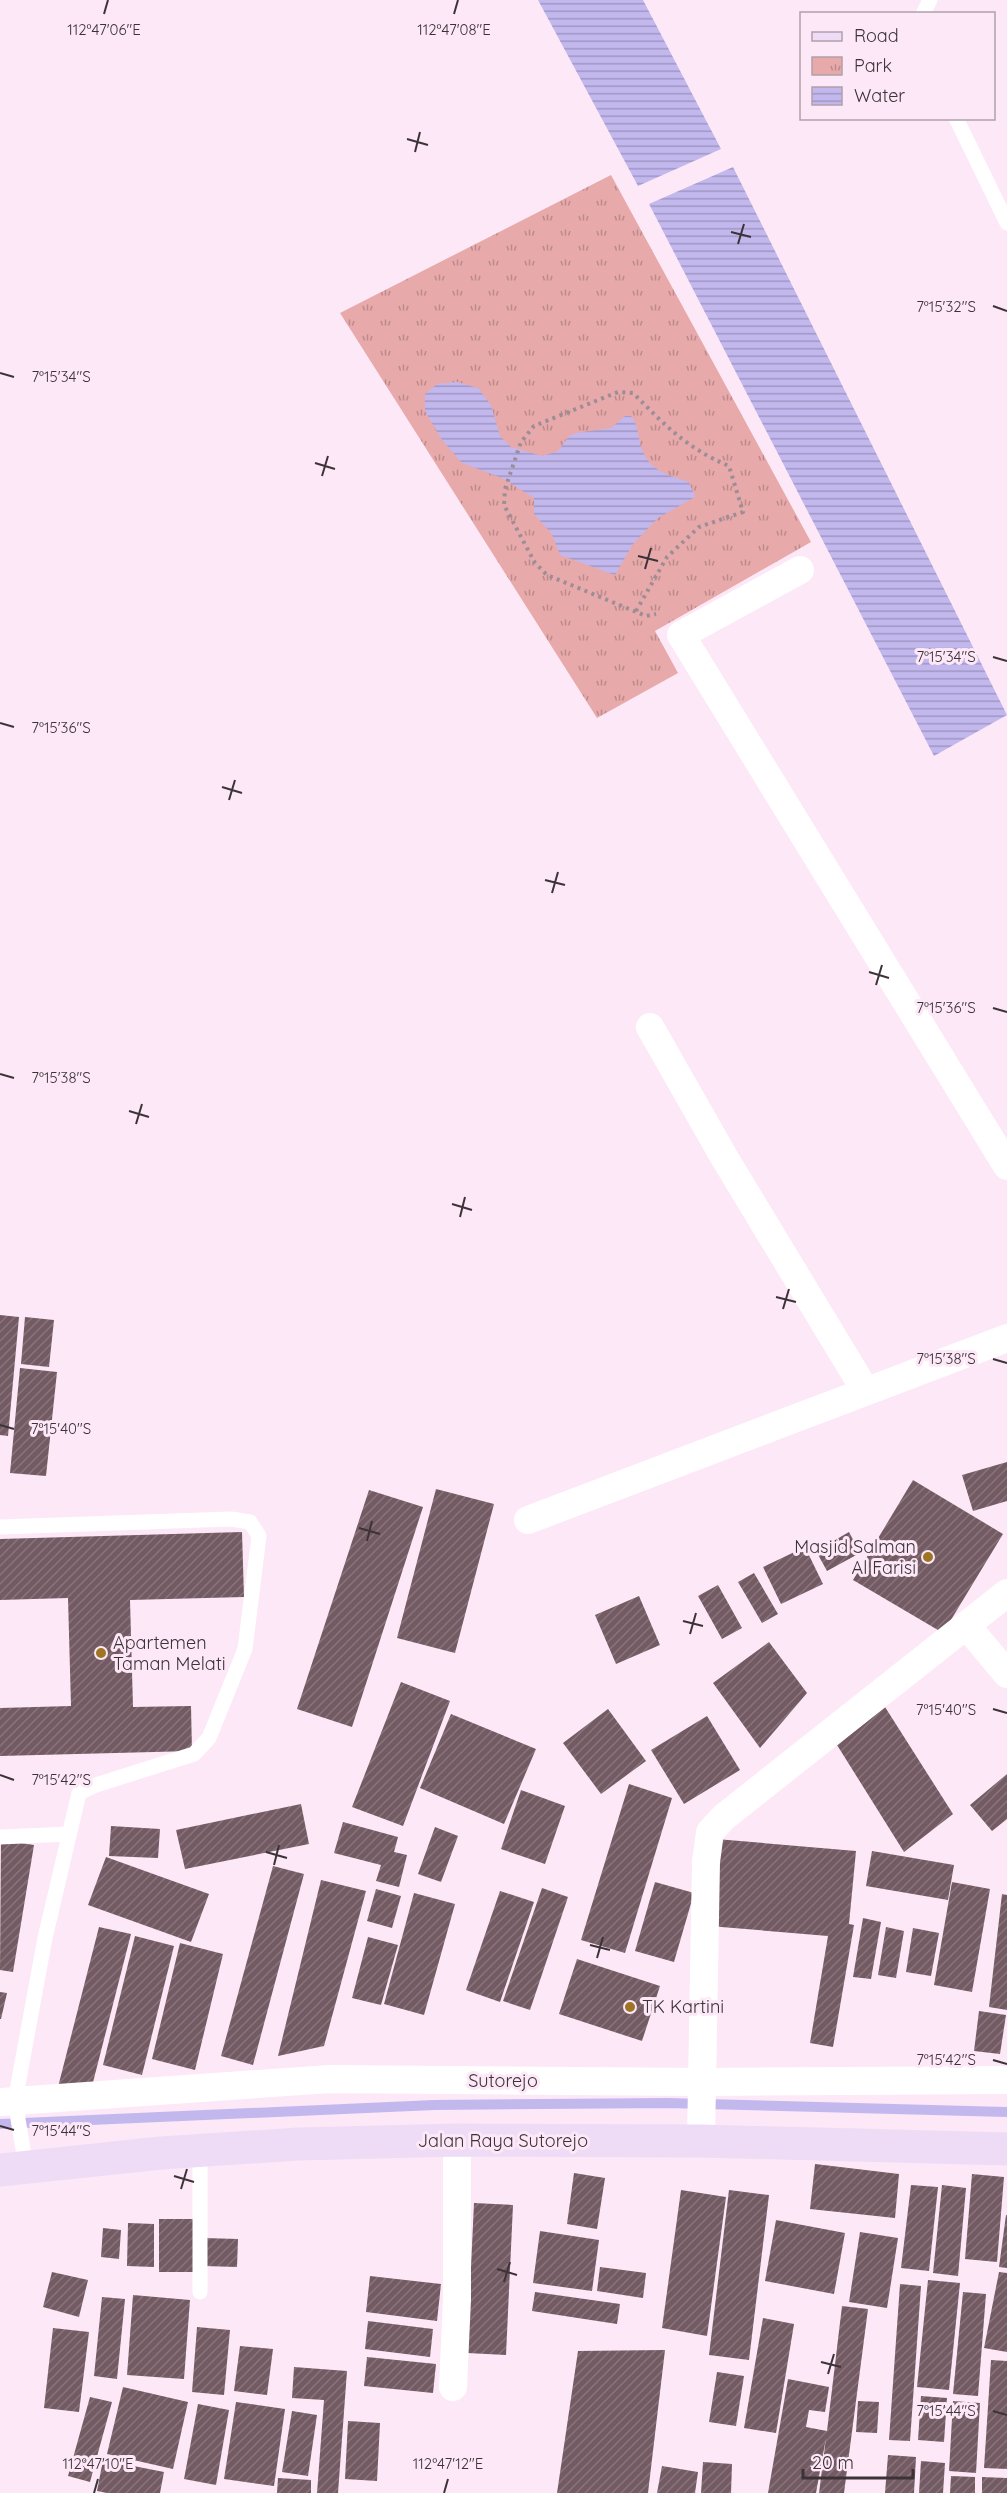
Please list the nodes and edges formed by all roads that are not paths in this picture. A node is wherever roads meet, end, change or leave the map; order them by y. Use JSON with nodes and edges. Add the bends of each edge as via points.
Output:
{"nodes":[{"id":1,"x":957,"y":120,"type":"edge"},
{"id":2,"x":1007,"y":223,"type":"edge"},
{"id":3,"x":800,"y":570,"type":"dead end"},
{"id":4,"x":650,"y":1027,"type":"dead end"},
{"id":5,"x":1007,"y":1166,"type":"edge"},
{"id":6,"x":1007,"y":1338,"type":"edge"},
{"id":7,"x":865,"y":1390,"type":"junction"},
{"id":8,"x":528,"y":1520,"type":"dead end"},
{"id":9,"x":0,"y":1527,"type":"edge"},
{"id":10,"x":1007,"y":1593,"type":"edge"},
{"id":11,"x":966,"y":1625,"type":"junction"},
{"id":12,"x":1007,"y":1674,"type":"edge"},
{"id":13,"x":69,"y":1834,"type":"junction"},
{"id":14,"x":0,"y":1837,"type":"edge"},
{"id":15,"x":1007,"y":2080,"type":"edge"},
{"id":16,"x":702,"y":2087,"type":"junction"},
{"id":17,"x":11,"y":2106,"type":"edge"},
{"id":18,"x":701,"y":2136,"type":"junction"},
{"id":19,"x":458,"y":2140,"type":"junction"},
{"id":20,"x":1007,"y":2149,"type":"edge"},
{"id":21,"x":200,"y":2151,"type":"junction"},
{"id":22,"x":16,"y":2164,"type":"edge"},
{"id":23,"x":200,"y":2292,"type":"dead end"},
{"id":24,"x":453,"y":2387,"type":"dead end"}],
"edges":[{"from":1,"to":2,"type":"lane"},
{"from":3,"to":5,"type":"street","via":[[681,634]]},
{"from":4,"to":7,"type":"street"},
{"from":6,"to":7,"type":"street"},
{"from":7,"to":8,"type":"street"},
{"from":9,"to":13,"type":"lane","via":[[231,1519],[250,1522],[259,1536],[245,1649],[208,1738],[194,1754],[79,1793]]},
{"from":10,"to":11,"type":"street"},
{"from":11,"to":12,"type":"street"},
{"from":11,"to":16,"type":"street","via":[[710,1832],[706,1862]]},
{"from":13,"to":14,"type":"lane"},
{"from":13,"to":17,"type":"lane"},
{"from":15,"to":16,"type":"street","name":"Sutorejo"},
{"from":16,"to":17,"type":"street","name":"Sutorejo","via":[[330,2079]]},
{"from":16,"to":18,"type":"street"},
{"from":17,"to":22,"type":"lane"},
{"from":18,"to":19,"type":"main road","name":"Jalan Raya Sutorejo"},
{"from":18,"to":20,"type":"main road","name":"Jalan Raya Sutorejo"},
{"from":19,"to":21,"type":"main road","name":"Jalan Raya Sutorejo"},
{"from":19,"to":24,"type":"street"},
{"from":21,"to":22,"type":"main road","name":"Jalan Raya Sutorejo"},
{"from":21,"to":23,"type":"lane"}]}
